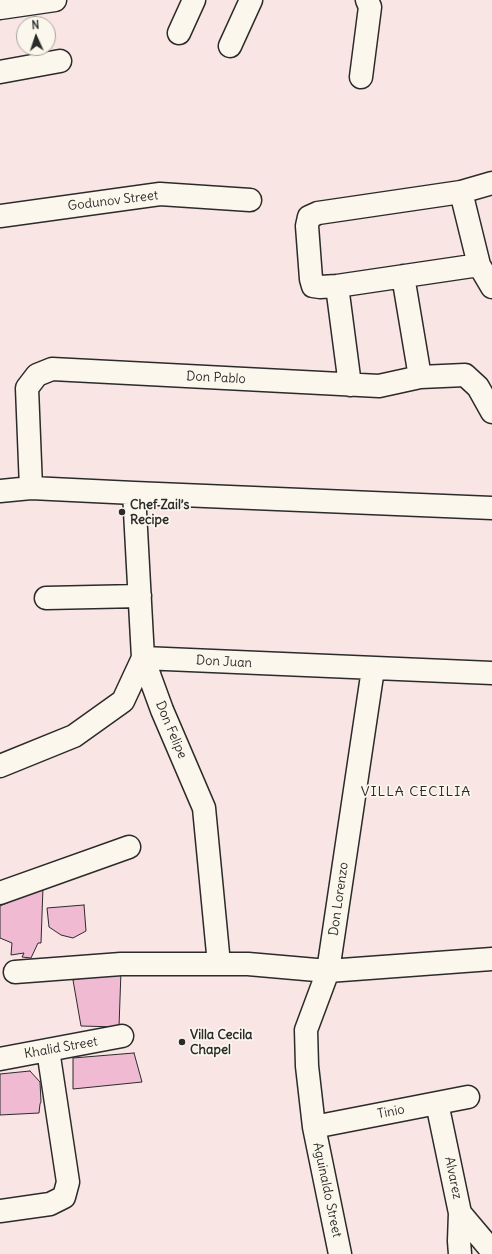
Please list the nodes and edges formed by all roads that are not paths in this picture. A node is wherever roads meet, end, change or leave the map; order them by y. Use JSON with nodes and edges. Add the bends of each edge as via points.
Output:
{"nodes":[{"id":1,"x":55,"y":0,"type":"edge"},
{"id":2,"x":194,"y":0,"type":"edge"},
{"id":3,"x":251,"y":0,"type":"edge"},
{"id":4,"x":368,"y":0,"type":"edge"},
{"id":5,"x":0,"y":8,"type":"edge"},
{"id":6,"x":179,"y":33,"type":"dead end"},
{"id":7,"x":230,"y":46,"type":"dead end"},
{"id":8,"x":60,"y":61,"type":"dead end"},
{"id":9,"x":0,"y":72,"type":"edge"},
{"id":10,"x":361,"y":77,"type":"dead end"},
{"id":11,"x":492,"y":183,"type":"edge"},
{"id":12,"x":461,"y":192,"type":"junction"},
{"id":13,"x":250,"y":200,"type":"dead end"},
{"id":14,"x":0,"y":216,"type":"edge"},
{"id":15,"x":479,"y":264,"type":"junction"},
{"id":16,"x":403,"y":276,"type":"junction"},
{"id":17,"x":337,"y":286,"type":"junction"},
{"id":18,"x":492,"y":287,"type":"edge"},
{"id":19,"x":420,"y":377,"type":"junction"},
{"id":20,"x":350,"y":385,"type":"junction"},
{"id":21,"x":492,"y":412,"type":"edge"},
{"id":22,"x":31,"y":488,"type":"junction"},
{"id":23,"x":0,"y":490,"type":"edge"},
{"id":24,"x":134,"y":494,"type":"junction"},
{"id":25,"x":492,"y":508,"type":"edge"},
{"id":26,"x":140,"y":596,"type":"junction"},
{"id":27,"x":46,"y":598,"type":"dead end"},
{"id":28,"x":143,"y":658,"type":"junction"},
{"id":29,"x":373,"y":669,"type":"junction"},
{"id":30,"x":492,"y":673,"type":"edge"},
{"id":31,"x":0,"y":766,"type":"edge"},
{"id":32,"x":129,"y":848,"type":"dead end"},
{"id":33,"x":0,"y":893,"type":"edge"},
{"id":34,"x":492,"y":958,"type":"edge"},
{"id":35,"x":219,"y":964,"type":"junction"},
{"id":36,"x":328,"y":971,"type":"junction"},
{"id":37,"x":15,"y":972,"type":"dead end"},
{"id":38,"x":122,"y":1036,"type":"dead end"},
{"id":39,"x":48,"y":1050,"type":"junction"},
{"id":40,"x":0,"y":1059,"type":"edge"},
{"id":41,"x":468,"y":1097,"type":"dead end"},
{"id":42,"x":437,"y":1103,"type":"junction"},
{"id":43,"x":314,"y":1127,"type":"junction"},
{"id":44,"x":0,"y":1211,"type":"edge"},
{"id":45,"x":460,"y":1213,"type":"junction"},
{"id":46,"x":492,"y":1251,"type":"edge"},
{"id":47,"x":340,"y":1254,"type":"edge"},
{"id":48,"x":460,"y":1254,"type":"edge"}],
"edges":[{"from":1,"to":5,"type":"street"},
{"from":2,"to":6,"type":"street"},
{"from":3,"to":7,"type":"street"},
{"from":4,"to":10,"type":"street","via":[[370,7]]},
{"from":8,"to":9,"type":"street"},
{"from":11,"to":12,"type":"street"},
{"from":12,"to":15,"type":"street"},
{"from":12,"to":17,"type":"street","via":[[309,216],[307,226],[313,286]]},
{"from":13,"to":14,"type":"street","name":"Godunov Street","via":[[160,194]]},
{"from":15,"to":16,"type":"street"},
{"from":15,"to":18,"type":"street"},
{"from":16,"to":17,"type":"street"},
{"from":16,"to":19,"type":"street"},
{"from":17,"to":20,"type":"street"},
{"from":19,"to":20,"type":"street","name":"Don Pablo","via":[[379,386]]},
{"from":19,"to":21,"type":"street","name":"Don Pablo","via":[[465,375],[478,387]]},
{"from":20,"to":22,"type":"street","name":"Don Pablo","via":[[52,369],[37,375],[27,388]]},
{"from":22,"to":23,"type":"street"},
{"from":22,"to":24,"type":"street"},
{"from":24,"to":25,"type":"street"},
{"from":24,"to":26,"type":"street","name":"Don Felipe"},
{"from":26,"to":27,"type":"street"},
{"from":26,"to":28,"type":"street","name":"Don Felipe"},
{"from":28,"to":29,"type":"street","name":"Don Juan"},
{"from":28,"to":31,"type":"street","via":[[123,701],[74,736]]},
{"from":28,"to":35,"type":"street","name":"Don Felipe","via":[[204,808]]},
{"from":29,"to":30,"type":"street","name":"Don Juan"},
{"from":29,"to":36,"type":"street","name":"Don Lorenzo"},
{"from":32,"to":33,"type":"street"},
{"from":34,"to":36,"type":"street"},
{"from":35,"to":36,"type":"street"},
{"from":35,"to":37,"type":"street","via":[[121,964]]},
{"from":36,"to":43,"type":"street","name":"Don Lorenzo","via":[[306,1030]]},
{"from":38,"to":39,"type":"street","name":"Khalid Street"},
{"from":39,"to":40,"type":"street","name":"Khalid Street"},
{"from":39,"to":44,"type":"street","via":[[68,1182],[64,1198],[50,1204]]},
{"from":41,"to":42,"type":"street","name":"Tinio"},
{"from":42,"to":43,"type":"street","name":"Tinio"},
{"from":42,"to":45,"type":"street","name":"Alvarez"},
{"from":43,"to":47,"type":"street","name":"Aguinaldo Street"},
{"from":45,"to":46,"type":"street"},
{"from":45,"to":48,"type":"street","name":"Alvarez"}]}
